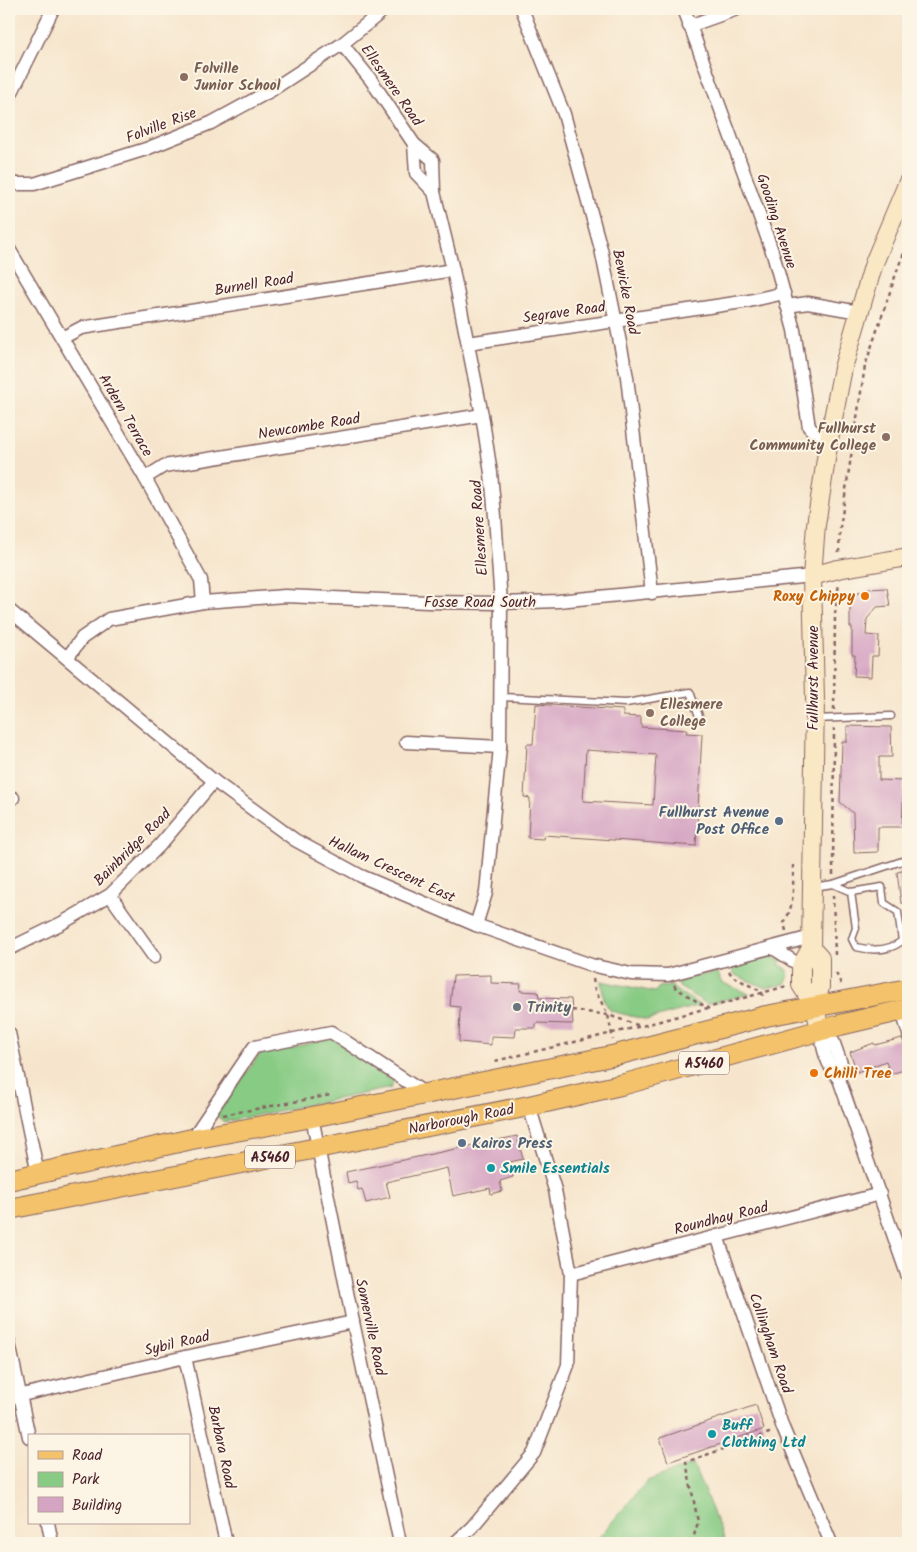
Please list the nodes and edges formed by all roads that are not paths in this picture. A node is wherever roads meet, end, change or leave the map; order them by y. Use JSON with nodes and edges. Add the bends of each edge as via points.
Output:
{"nodes":[{"id":1,"x":52,"y":9,"type":"edge"},
{"id":2,"x":385,"y":9,"type":"edge"},
{"id":3,"x":522,"y":9,"type":"edge"},
{"id":4,"x":684,"y":9,"type":"edge"},
{"id":5,"x":737,"y":9,"type":"edge"},
{"id":6,"x":689,"y":26,"type":"junction"},
{"id":7,"x":342,"y":44,"type":"junction"},
{"id":8,"x":9,"y":98,"type":"edge"},
{"id":9,"x":414,"y":144,"type":"junction"},
{"id":10,"x":908,"y":182,"type":"edge"},
{"id":11,"x":11,"y":186,"type":"edge"},
{"id":12,"x":434,"y":192,"type":"junction"},
{"id":13,"x":9,"y":249,"type":"edge"},
{"id":14,"x":453,"y":270,"type":"junction"},
{"id":15,"x":784,"y":293,"type":"junction"},
{"id":16,"x":787,"y":306,"type":"junction"},
{"id":17,"x":859,"y":312,"type":"junction"},
{"id":18,"x":615,"y":321,"type":"junction"},
{"id":19,"x":62,"y":338,"type":"junction"},
{"id":20,"x":468,"y":343,"type":"junction"},
{"id":21,"x":482,"y":416,"type":"junction"},
{"id":22,"x":829,"y":439,"type":"junction"},
{"id":23,"x":145,"y":478,"type":"junction"},
{"id":24,"x":908,"y":557,"type":"edge"},
{"id":25,"x":812,"y":576,"type":"junction"},
{"id":26,"x":652,"y":593,"type":"junction"},
{"id":27,"x":203,"y":602,"type":"junction"},
{"id":28,"x":501,"y":603,"type":"junction"},
{"id":29,"x":9,"y":610,"type":"edge"},
{"id":30,"x":67,"y":658,"type":"junction"},
{"id":31,"x":501,"y":696,"type":"junction"},
{"id":32,"x":699,"y":716,"type":"dead end"},
{"id":33,"x":891,"y":716,"type":"dead end"},
{"id":34,"x":814,"y":719,"type":"junction"},
{"id":35,"x":406,"y":742,"type":"dead end"},
{"id":36,"x":500,"y":747,"type":"junction"},
{"id":37,"x":214,"y":781,"type":"junction"},
{"id":38,"x":908,"y":859,"type":"edge"},
{"id":39,"x":833,"y":884,"type":"junction"},
{"id":40,"x":812,"y":887,"type":"junction"},
{"id":41,"x":851,"y":892,"type":"junction"},
{"id":42,"x":110,"y":895,"type":"junction"},
{"id":43,"x":476,"y":925,"type":"junction"},
{"id":44,"x":811,"y":943,"type":"junction"},
{"id":45,"x":773,"y":948,"type":"junction"},
{"id":46,"x":9,"y":949,"type":"edge"},
{"id":47,"x":154,"y":957,"type":"dead end"},
{"id":48,"x":801,"y":966,"type":"junction"},
{"id":49,"x":908,"y":989,"type":"edge"},
{"id":50,"x":814,"y":1007,"type":"junction"},
{"id":51,"x":903,"y":1010,"type":"edge"},
{"id":52,"x":820,"y":1030,"type":"junction"},
{"id":53,"x":9,"y":1033,"type":"edge"},
{"id":54,"x":908,"y":1041,"type":"edge"},
{"id":55,"x":426,"y":1094,"type":"junction"},
{"id":56,"x":529,"y":1106,"type":"junction"},
{"id":57,"x":312,"y":1117,"type":"junction"},
{"id":58,"x":192,"y":1139,"type":"junction"},
{"id":59,"x":318,"y":1147,"type":"junction"},
{"id":60,"x":38,"y":1174,"type":"junction"},
{"id":61,"x":9,"y":1180,"type":"edge"},
{"id":62,"x":880,"y":1194,"type":"junction"},
{"id":63,"x":9,"y":1209,"type":"edge"},
{"id":64,"x":717,"y":1236,"type":"junction"},
{"id":65,"x":571,"y":1274,"type":"junction"},
{"id":66,"x":908,"y":1277,"type":"edge"},
{"id":67,"x":352,"y":1322,"type":"junction"},
{"id":68,"x":9,"y":1343,"type":"edge"},
{"id":69,"x":185,"y":1357,"type":"junction"},
{"id":70,"x":14,"y":1397,"type":"edge"},
{"id":71,"x":28,"y":1434,"type":"edge"},
{"id":72,"x":48,"y":1524,"type":"edge"},
{"id":73,"x":52,"y":1543,"type":"edge"},
{"id":74,"x":226,"y":1543,"type":"edge"},
{"id":75,"x":400,"y":1543,"type":"edge"},
{"id":76,"x":455,"y":1543,"type":"edge"},
{"id":77,"x":831,"y":1543,"type":"edge"}],
"edges":[{"from":1,"to":8,"type":"street"},
{"from":2,"to":7,"type":"street","name":"Folville Rise"},
{"from":3,"to":18,"type":"street","name":"Bewicke Road","via":[[564,114],[601,249]]},
{"from":4,"to":6,"type":"street","name":"Gooding Avenue"},
{"from":5,"to":6,"type":"street"},
{"from":6,"to":15,"type":"street","name":"Gooding Avenue","via":[[751,192]]},
{"from":7,"to":9,"type":"street","name":"Ellesmere Road"},
{"from":7,"to":11,"type":"street","name":"Folville Rise","via":[[270,91],[211,123],[96,166],[34,184]]},
{"from":9,"to":12,"type":"street","name":"Ellesmere Road","via":[[416,173]]},
{"from":9,"to":12,"type":"street","name":"Ellesmere Road","via":[[433,160]]},
{"from":10,"to":17,"type":"street","name":"Fullhurst Avenue","via":[[874,263]]},
{"from":12,"to":14,"type":"street","name":"Ellesmere Road"},
{"from":13,"to":19,"type":"street","name":"Ardern Terrace"},
{"from":14,"to":19,"type":"street","name":"Burnell Road","via":[[82,328]]},
{"from":14,"to":20,"type":"street","name":"Ellesmere Road"},
{"from":15,"to":16,"type":"street","name":"Gooding Avenue"},
{"from":15,"to":18,"type":"street","name":"Segrave Road"},
{"from":16,"to":17,"type":"street","via":[[808,303]]},
{"from":16,"to":22,"type":"street","name":"Gooding Avenue","via":[[794,330],[809,427],[818,436]]},
{"from":17,"to":22,"type":"street","name":"Fullhurst Avenue"},
{"from":18,"to":20,"type":"street","name":"Segrave Road"},
{"from":18,"to":26,"type":"street","name":"Bewicke Road","via":[[627,376]]},
{"from":19,"to":23,"type":"street","name":"Ardern Terrace"},
{"from":20,"to":21,"type":"street","name":"Ellesmere Road"},
{"from":21,"to":23,"type":"street","name":"Newcombe Road","via":[[164,466]]},
{"from":21,"to":28,"type":"street","name":"Ellesmere Road","via":[[491,472]]},
{"from":22,"to":25,"type":"street","name":"Fullhurst Avenue"},
{"from":23,"to":27,"type":"street","name":"Ardern Terrace","via":[[202,580]]},
{"from":24,"to":25,"type":"street","name":"Fosse Road South","via":[[838,568]]},
{"from":25,"to":26,"type":"street","name":"Fosse Road South"},
{"from":25,"to":34,"type":"street","name":"Fullhurst Avenue"},
{"from":26,"to":28,"type":"street","name":"Fosse Road South"},
{"from":27,"to":28,"type":"street","name":"Fosse Road South","via":[[285,596]]},
{"from":27,"to":30,"type":"street","name":"Fosse Road South","via":[[109,620],[82,638]]},
{"from":28,"to":31,"type":"street","name":"Ellesmere Road"},
{"from":29,"to":30,"type":"street","name":"Hallam Crescent East"},
{"from":30,"to":37,"type":"street","name":"Hallam Crescent East"},
{"from":31,"to":32,"type":"lane","via":[[626,703],[690,692]]},
{"from":31,"to":36,"type":"street","name":"Ellesmere Road"},
{"from":33,"to":34,"type":"lane"},
{"from":34,"to":40,"type":"street","name":"Fullhurst Avenue"},
{"from":35,"to":36,"type":"street"},
{"from":36,"to":43,"type":"street","name":"Ellesmere Road","via":[[486,893]]},
{"from":37,"to":42,"type":"street","name":"Bainbridge Road","via":[[160,844]]},
{"from":37,"to":43,"type":"street","name":"Hallam Crescent East","via":[[295,840],[361,876]]},
{"from":38,"to":39,"type":"lane"},
{"from":39,"to":40,"type":"lane"},
{"from":39,"to":41,"type":"lane"},
{"from":40,"to":44,"type":"street","name":"Fullhurst Avenue"},
{"from":41,"to":41,"type":"lane","via":[[856,928],[852,939],[856,947],[868,950],[894,947],[902,941],[898,912],[884,903],[882,887]]},
{"from":42,"to":46,"type":"street","name":"Bainbridge Road"},
{"from":42,"to":47,"type":"street"},
{"from":43,"to":45,"type":"street","name":"Hallam Crescent East","via":[[591,965],[631,974],[668,975]]},
{"from":44,"to":45,"type":"street","name":"Hallam Crescent East","via":[[790,943]]},
{"from":44,"to":48,"type":"street","name":"Fullhurst Avenue"},
{"from":44,"to":50,"type":"street","name":"Fullhurst Avenue","via":[[820,958],[820,987]]},
{"from":45,"to":48,"type":"street"},
{"from":48,"to":50,"type":"street","name":"Fullhurst Avenue","via":[[800,985]]},
{"from":49,"to":50,"type":"main road","name":"Narborough Road","number":"A5460"},
{"from":50,"to":52,"type":"street","name":"Fullhurst Avenue"},
{"from":50,"to":55,"type":"main road","name":"Narborough Road","number":"A5460","via":[[766,1016],[616,1055]]},
{"from":51,"to":52,"type":"main road","name":"Narborough Road","number":"A5460"},
{"from":51,"to":54,"type":"lane"},
{"from":52,"to":56,"type":"main road","name":"Narborough Road","number":"A5460","via":[[626,1084]]},
{"from":52,"to":62,"type":"street","via":[[829,1065],[839,1079]]},
{"from":53,"to":60,"type":"street"},
{"from":55,"to":57,"type":"main road","name":"Narborough Road","number":"A5460"},
{"from":55,"to":58,"type":"street","name":"Narborough Road","via":[[331,1032],[254,1047]]},
{"from":56,"to":59,"type":"main road","name":"Narborough Road","number":"A5460"},
{"from":56,"to":65,"type":"street","via":[[555,1190]]},
{"from":57,"to":58,"type":"main road","name":"Narborough Road","number":"A5460"},
{"from":57,"to":59,"type":"street","name":"Somerville Road"},
{"from":58,"to":60,"type":"main road","name":"Narborough Road","number":"A5460"},
{"from":59,"to":63,"type":"main road","name":"Narborough Road","number":"A5460"},
{"from":59,"to":67,"type":"street","name":"Somerville Road"},
{"from":60,"to":61,"type":"main road","name":"Narborough Road","number":"A5460"},
{"from":62,"to":64,"type":"street","name":"Roundhay Road"},
{"from":62,"to":66,"type":"street"},
{"from":64,"to":65,"type":"street","name":"Roundhay Road"},
{"from":64,"to":77,"type":"street","name":"Collingham Road","via":[[783,1428]]},
{"from":65,"to":76,"type":"street","via":[[568,1365],[534,1453]]},
{"from":67,"to":69,"type":"street","name":"Sybil Road"},
{"from":67,"to":75,"type":"street","name":"Somerville Road"},
{"from":68,"to":70,"type":"street"},
{"from":69,"to":70,"type":"street","name":"Sybil Road"},
{"from":69,"to":74,"type":"street","name":"Barbara Road"},
{"from":70,"to":71,"type":"street"},
{"from":72,"to":73,"type":"street"}]}
